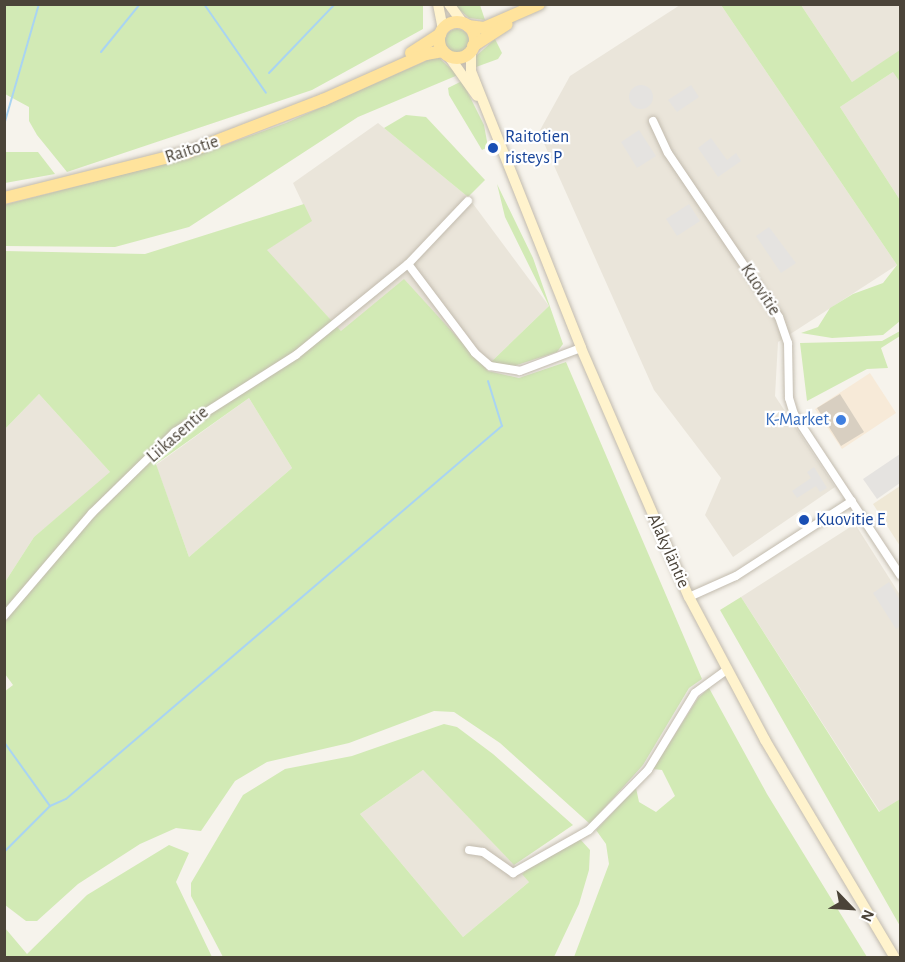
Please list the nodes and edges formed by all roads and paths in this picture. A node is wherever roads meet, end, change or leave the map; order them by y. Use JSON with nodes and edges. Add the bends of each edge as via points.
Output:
{"nodes":[{"id":1,"x":438,"y":4,"type":"edge"},
{"id":2,"x":449,"y":4,"type":"edge"},
{"id":3,"x":539,"y":4,"type":"edge"},
{"id":4,"x":522,"y":13,"type":"junction"},
{"id":5,"x":465,"y":24,"type":"junction"},
{"id":6,"x":441,"y":32,"type":"junction"},
{"id":7,"x":472,"y":48,"type":"junction"},
{"id":8,"x":446,"y":53,"type":"junction"},
{"id":9,"x":372,"y":78,"type":"junction"},
{"id":10,"x":491,"y":119,"type":"junction"},
{"id":11,"x":653,"y":121,"type":"dead end"},
{"id":12,"x":4,"y":198,"type":"edge"},
{"id":13,"x":468,"y":201,"type":"dead end"},
{"id":14,"x":408,"y":264,"type":"junction"},
{"id":15,"x":581,"y":348,"type":"junction"},
{"id":16,"x":852,"y":501,"type":"junction"},
{"id":17,"x":900,"y":575,"type":"edge"},
{"id":18,"x":689,"y":597,"type":"junction"},
{"id":19,"x":4,"y":616,"type":"edge"},
{"id":20,"x":727,"y":670,"type":"junction"},
{"id":21,"x":469,"y":850,"type":"dead end"},
{"id":22,"x":895,"y":957,"type":"edge"}],
"edges":[{"from":1,"to":6,"type":"main road"},
{"from":2,"to":5,"type":"main road"},
{"from":3,"to":4,"type":"main road"},
{"from":4,"to":5,"type":"main road","via":[[484,28]]},
{"from":4,"to":7,"type":"main road"},
{"from":5,"to":6,"type":"main road","name":"Raitotie"},
{"from":5,"to":7,"type":"main road"},
{"from":6,"to":8,"type":"main road"},
{"from":6,"to":9,"type":"main road","name":"Raitotie"},
{"from":7,"to":8,"type":"main road","name":"Raitotie","via":[[460,57]]},
{"from":7,"to":10,"type":"main road","name":"Alakyläntie","via":[[471,70]]},
{"from":8,"to":9,"type":"main road","name":"Raitotie","via":[[426,54]]},
{"from":8,"to":10,"type":"main road","name":"Alakyläntie"},
{"from":9,"to":12,"type":"main road","name":"Raitotie","via":[[188,152]]},
{"from":10,"to":15,"type":"main road","name":"Alakyläntie"},
{"from":11,"to":16,"type":"street","name":"Kuovitie","via":[[668,153],[779,317],[788,343],[789,398],[795,414]]},
{"from":13,"to":14,"type":"street","name":"Liikasentie"},
{"from":14,"to":15,"type":"street","via":[[475,353],[490,366],[520,371]]},
{"from":14,"to":19,"type":"street","name":"Liikasentie","via":[[296,355],[175,432],[92,513]]},
{"from":15,"to":18,"type":"main road","name":"Alakyläntie"},
{"from":16,"to":17,"type":"street","name":"Kuovitie"},
{"from":16,"to":18,"type":"street","via":[[736,576]]},
{"from":18,"to":20,"type":"main road","name":"Alakyläntie"},
{"from":20,"to":21,"type":"street","via":[[695,693],[648,770],[589,830],[513,873],[483,852]]},
{"from":20,"to":22,"type":"main road","name":"Alakyläntie","via":[[842,874]]}]}
